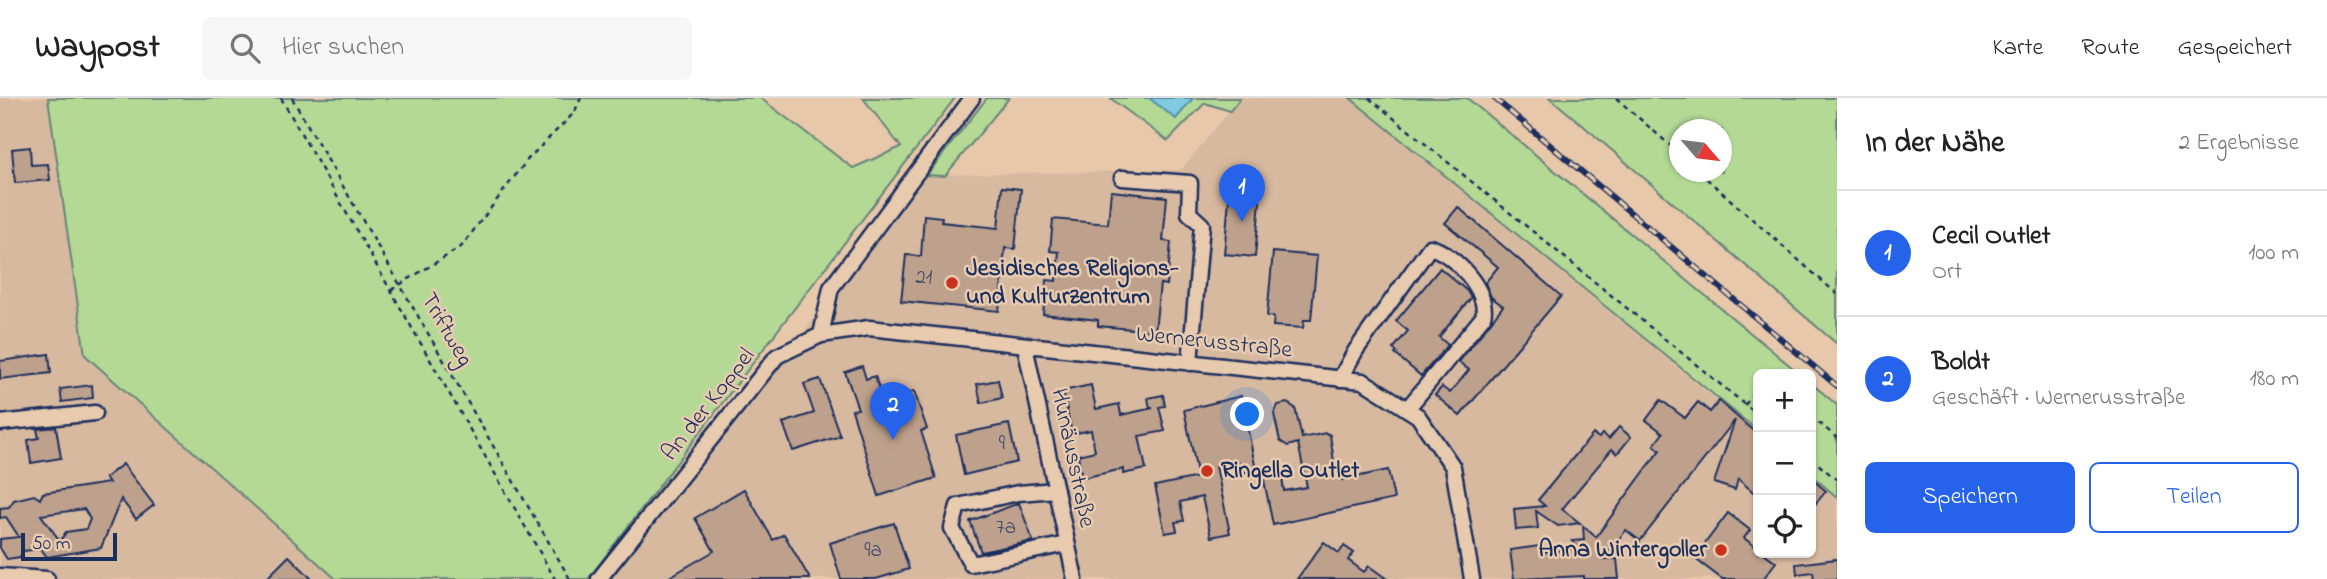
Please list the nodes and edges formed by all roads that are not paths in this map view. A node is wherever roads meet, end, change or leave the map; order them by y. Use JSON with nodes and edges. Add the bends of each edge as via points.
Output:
{"nodes":[{"id":1,"x":972,"y":98,"type":"edge"},
{"id":2,"x":1122,"y":178,"type":"dead end"},
{"id":3,"x":821,"y":335,"type":"junction"},
{"id":4,"x":1025,"y":346,"type":"junction"},
{"id":5,"x":1190,"y":363,"type":"junction"},
{"id":6,"x":1340,"y":379,"type":"junction"},
{"id":7,"x":1407,"y":409,"type":"junction"},
{"id":8,"x":94,"y":414,"type":"dead end"},
{"id":9,"x":0,"y":423,"type":"edge"},
{"id":10,"x":1056,"y":490,"type":"junction"},
{"id":11,"x":1068,"y":544,"type":"junction"},
{"id":12,"x":0,"y":576,"type":"edge"},
{"id":13,"x":1072,"y":578,"type":"edge"},
{"id":14,"x":47,"y":579,"type":"edge"},
{"id":15,"x":599,"y":579,"type":"edge"},
{"id":16,"x":1472,"y":579,"type":"edge"}],
"edges":[{"from":1,"to":3,"type":"street","via":[[831,288]]},
{"from":2,"to":5,"type":"street","via":[[1190,183],[1189,213],[1202,225]]},
{"from":3,"to":4,"type":"street","name":"Wernerusstraße","via":[[870,328]]},
{"from":3,"to":15,"type":"street","name":"An der Koppel","via":[[777,356]]},
{"from":4,"to":5,"type":"street","name":"Wernerusstraße"},
{"from":4,"to":10,"type":"street","name":"Hunäusstraße"},
{"from":5,"to":6,"type":"street","name":"Wernerusstraße"},
{"from":6,"to":7,"type":"street","name":"Wernerusstraße","via":[[1363,381]]},
{"from":6,"to":7,"type":"street","via":[[1430,247],[1445,251],[1467,273],[1485,311]]},
{"from":7,"to":16,"type":"street","name":"Wernerusstraße","via":[[1418,416],[1453,467]]},
{"from":8,"to":9,"type":"street"},
{"from":10,"to":11,"type":"street","name":"Hunäusstraße"},
{"from":10,"to":11,"type":"street","via":[[958,506],[952,528],[971,564]]},
{"from":11,"to":13,"type":"street","name":"Hunäusstraße"},
{"from":12,"to":14,"type":"street"}]}
